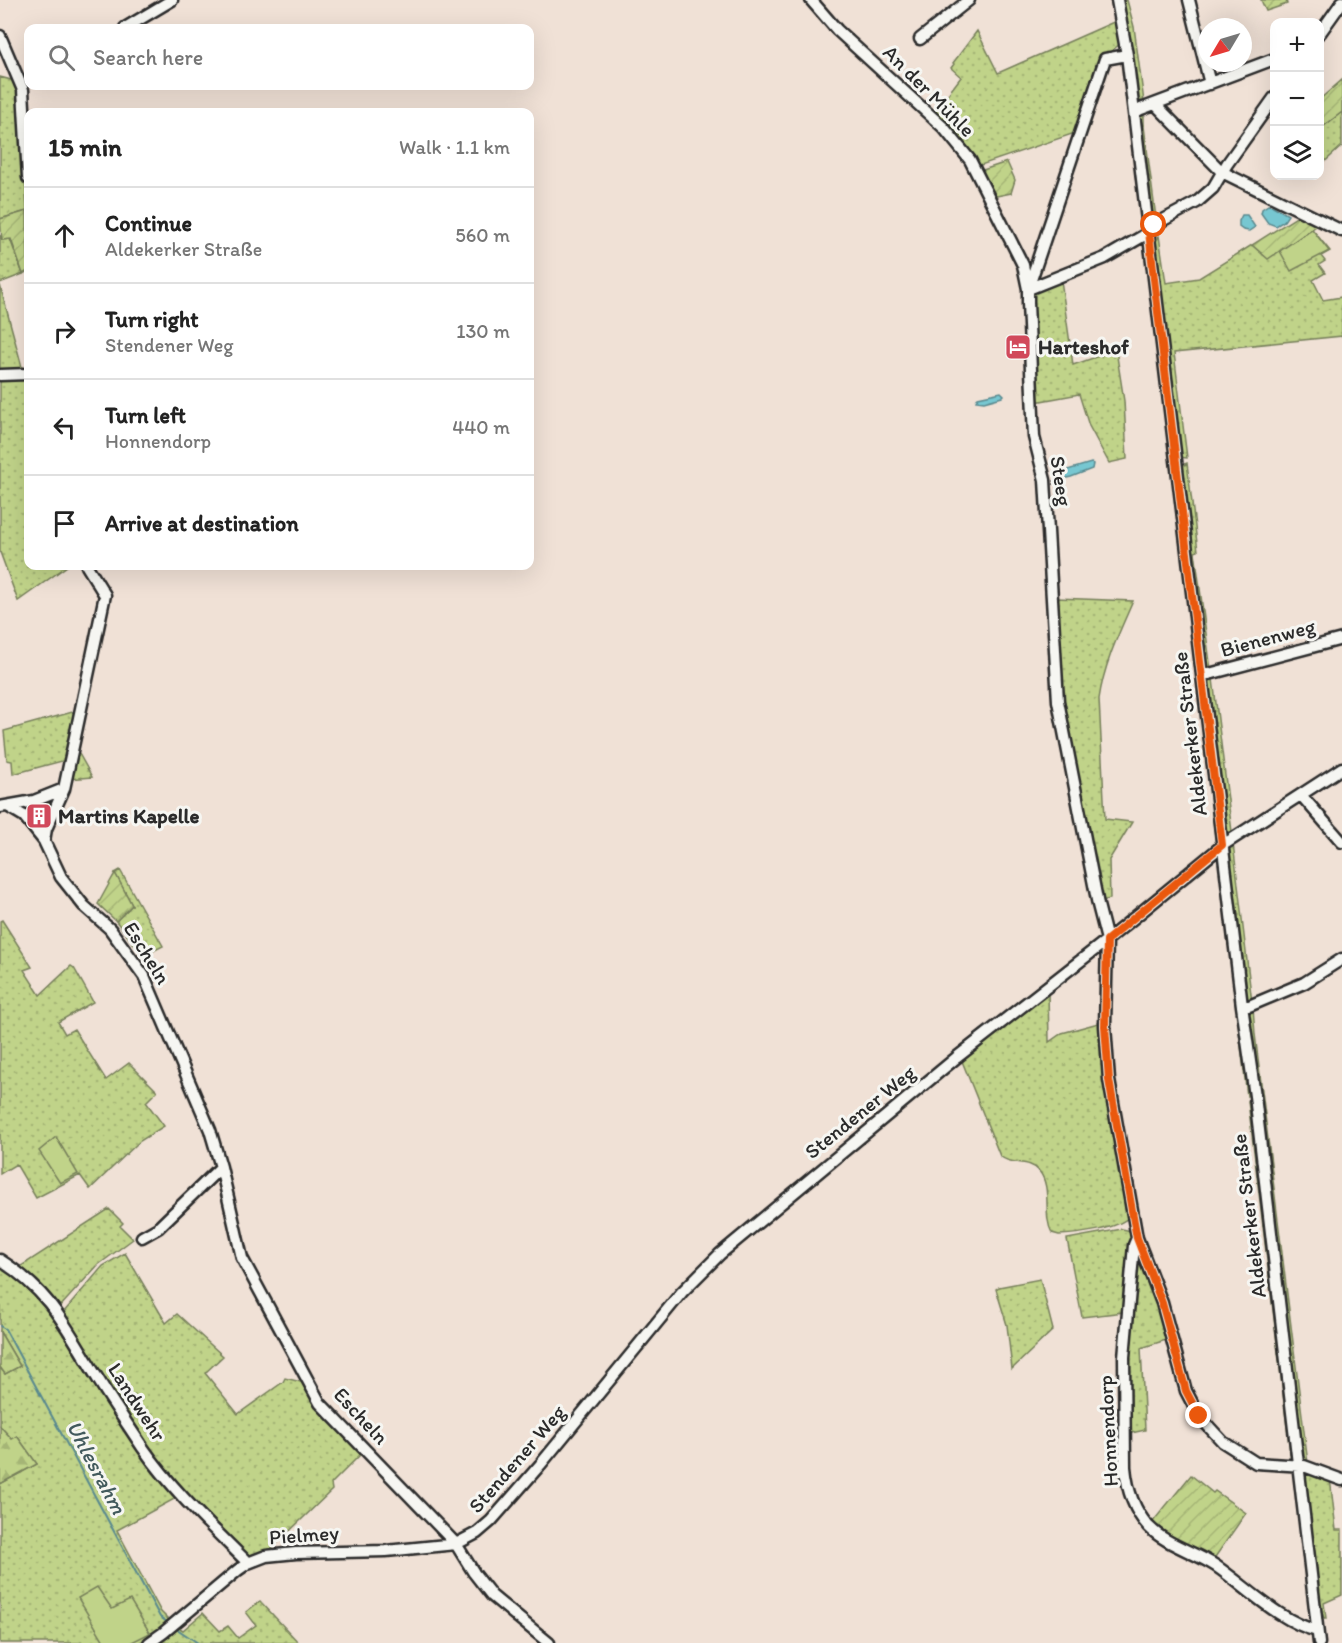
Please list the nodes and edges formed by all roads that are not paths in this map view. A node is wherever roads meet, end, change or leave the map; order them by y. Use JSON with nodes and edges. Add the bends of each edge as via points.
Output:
{"nodes":[{"id":1,"x":172,"y":0,"type":"edge"},
{"id":2,"x":811,"y":0,"type":"edge"},
{"id":3,"x":969,"y":0,"type":"edge"},
{"id":4,"x":1117,"y":0,"type":"edge"},
{"id":5,"x":1189,"y":0,"type":"edge"},
{"id":6,"x":1342,"y":2,"type":"edge"},
{"id":7,"x":132,"y":24,"type":"edge"},
{"id":8,"x":1324,"y":27,"type":"edge"},
{"id":9,"x":0,"y":36,"type":"edge"},
{"id":10,"x":920,"y":39,"type":"dead end"},
{"id":11,"x":1128,"y":55,"type":"junction"},
{"id":12,"x":1270,"y":61,"type":"edge"},
{"id":13,"x":24,"y":82,"type":"edge"},
{"id":14,"x":1210,"y":84,"type":"junction"},
{"id":15,"x":27,"y":90,"type":"edge"},
{"id":16,"x":1155,"y":104,"type":"junction"},
{"id":17,"x":1270,"y":104,"type":"edge"},
{"id":18,"x":27,"y":108,"type":"edge"},
{"id":19,"x":1134,"y":113,"type":"junction"},
{"id":20,"x":1222,"y":172,"type":"junction"},
{"id":21,"x":1149,"y":231,"type":"junction"},
{"id":22,"x":1342,"y":231,"type":"edge"},
{"id":23,"x":1028,"y":289,"type":"junction"},
{"id":24,"x":24,"y":374,"type":"edge"},
{"id":25,"x":0,"y":375,"type":"edge"},
{"id":26,"x":89,"y":570,"type":"edge"},
{"id":27,"x":1342,"y":639,"type":"edge"},
{"id":28,"x":1203,"y":674,"type":"junction"},
{"id":29,"x":1342,"y":768,"type":"edge"},
{"id":30,"x":64,"y":789,"type":"junction"},
{"id":31,"x":1301,"y":795,"type":"junction"},
{"id":32,"x":5,"y":807,"type":"edge"},
{"id":33,"x":44,"y":841,"type":"junction"},
{"id":34,"x":1342,"y":842,"type":"edge"},
{"id":35,"x":1222,"y":845,"type":"junction"},
{"id":36,"x":1107,"y":940,"type":"junction"},
{"id":37,"x":1342,"y":959,"type":"edge"},
{"id":38,"x":1242,"y":1006,"type":"junction"},
{"id":39,"x":221,"y":1167,"type":"junction"},
{"id":40,"x":142,"y":1237,"type":"dead end"},
{"id":41,"x":1137,"y":1238,"type":"junction"},
{"id":42,"x":0,"y":1260,"type":"edge"},
{"id":43,"x":1297,"y":1467,"type":"junction"},
{"id":44,"x":1342,"y":1480,"type":"edge"},
{"id":45,"x":456,"y":1544,"type":"junction"},
{"id":46,"x":248,"y":1563,"type":"junction"},
{"id":47,"x":1318,"y":1637,"type":"edge"},
{"id":48,"x":149,"y":1643,"type":"edge"},
{"id":49,"x":549,"y":1643,"type":"edge"}],
"edges":[{"from":1,"to":7,"type":"street"},
{"from":2,"to":23,"type":"street","name":"An der Mühle","via":[[837,30],[944,128],[970,160],[1023,265]]},
{"from":3,"to":10,"type":"street"},
{"from":4,"to":11,"type":"street","name":"Aldekerker Straße"},
{"from":5,"to":14,"type":"street"},
{"from":6,"to":8,"type":"street"},
{"from":9,"to":13,"type":"street"},
{"from":11,"to":19,"type":"street","name":"Aldekerker Straße"},
{"from":11,"to":23,"type":"street","name":"Steeg","via":[[1105,59]]},
{"from":12,"to":14,"type":"street"},
{"from":14,"to":16,"type":"street"},
{"from":15,"to":18,"type":"street"},
{"from":16,"to":19,"type":"street"},
{"from":16,"to":20,"type":"street"},
{"from":17,"to":20,"type":"street"},
{"from":19,"to":21,"type":"street","name":"Aldekerker Straße"},
{"from":20,"to":21,"type":"street","via":[[1213,188],[1197,202]]},
{"from":20,"to":22,"type":"street"},
{"from":21,"to":23,"type":"street","via":[[1105,258]]},
{"from":21,"to":28,"type":"street","name":"Aldekerker Straße"},
{"from":23,"to":36,"type":"street","name":"Steeg","via":[[1034,437],[1045,480],[1058,701]]},
{"from":24,"to":25,"type":"street"},
{"from":26,"to":30,"type":"street","via":[[105,595]]},
{"from":27,"to":28,"type":"street","name":"Bienenweg"},
{"from":28,"to":35,"type":"street","name":"Aldekerker Straße"},
{"from":29,"to":31,"type":"street","name":"Stendener Weg"},
{"from":30,"to":32,"type":"street","name":"Escheln"},
{"from":30,"to":33,"type":"street"},
{"from":31,"to":34,"type":"street"},
{"from":31,"to":35,"type":"street","name":"Stendener Weg"},
{"from":32,"to":33,"type":"street","name":"Escheln","via":[[24,816]]},
{"from":33,"to":39,"type":"street","name":"Escheln","via":[[62,877],[84,906],[110,929],[144,976],[210,1130]]},
{"from":35,"to":36,"type":"street","name":"Stendener Weg"},
{"from":35,"to":38,"type":"street","name":"Aldekerker Straße"},
{"from":36,"to":41,"type":"street","name":"Honnendorp","via":[[1105,1026],[1109,1080]]},
{"from":36,"to":45,"type":"street","name":"Stendener Weg","via":[[956,1058],[720,1254],[682,1292],[491,1521]]},
{"from":37,"to":38,"type":"street","via":[[1304,982]]},
{"from":38,"to":43,"type":"street","name":"Aldekerker Straße"},
{"from":39,"to":40,"type":"street","via":[[158,1228]]},
{"from":39,"to":45,"type":"street","name":"Escheln","via":[[242,1258],[320,1403]]},
{"from":41,"to":43,"type":"street","name":"Honnendorp","via":[[1162,1303],[1186,1391],[1199,1416],[1223,1442],[1249,1459]]},
{"from":41,"to":47,"type":"street","name":"Honnendorp","via":[[1124,1358],[1125,1467],[1132,1500],[1150,1528],[1214,1565]]},
{"from":42,"to":46,"type":"street","name":"Landwehr","via":[[38,1289],[59,1313],[145,1450],[180,1496]]},
{"from":43,"to":44,"type":"street","name":"Honnendorp"},
{"from":43,"to":47,"type":"street","name":"Aldekerker Straße"},
{"from":45,"to":46,"type":"street","name":"Pielmey","via":[[386,1551],[296,1553],[266,1556]]},
{"from":45,"to":49,"type":"street","name":"Escheln","via":[[484,1587]]},
{"from":46,"to":48,"type":"street","name":"Pielmey"}]}
